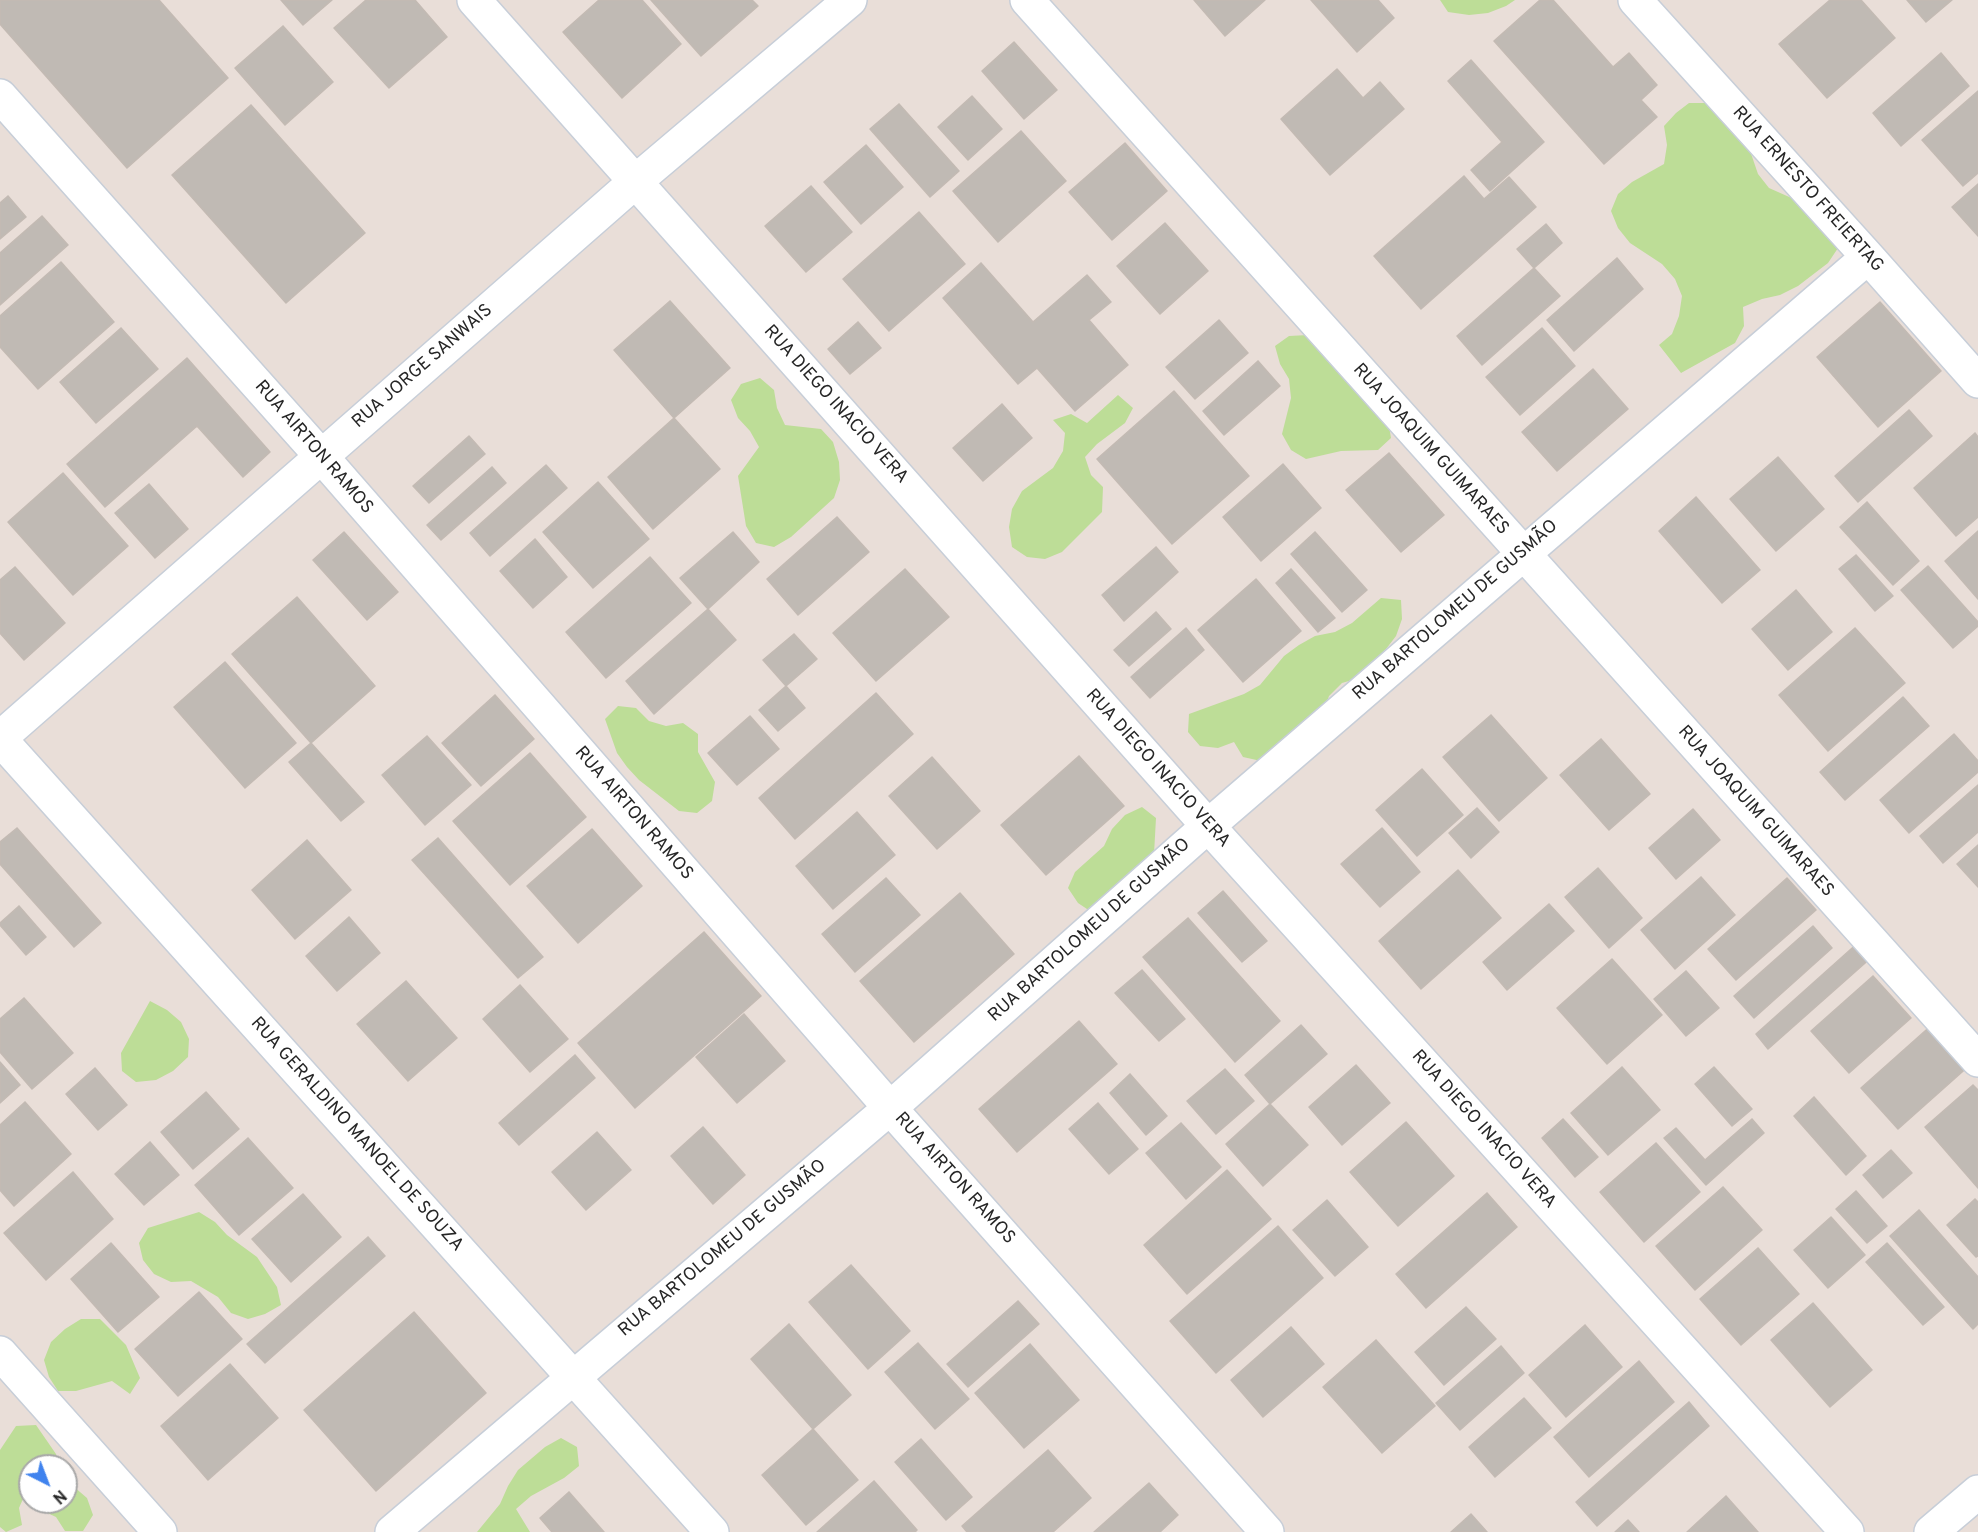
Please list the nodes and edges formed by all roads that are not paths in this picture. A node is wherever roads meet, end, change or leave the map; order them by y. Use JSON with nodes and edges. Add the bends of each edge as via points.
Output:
{"nodes":[{"id":1,"x":474,"y":0,"type":"edge"},
{"id":2,"x":850,"y":0,"type":"edge"},
{"id":3,"x":1027,"y":0,"type":"edge"},
{"id":4,"x":1635,"y":0,"type":"edge"},
{"id":5,"x":0,"y":96,"type":"edge"},
{"id":6,"x":636,"y":181,"type":"junction"},
{"id":7,"x":1868,"y":257,"type":"junction"},
{"id":8,"x":1978,"y":381,"type":"edge"},
{"id":9,"x":321,"y":456,"type":"junction"},
{"id":10,"x":1523,"y":554,"type":"junction"},
{"id":11,"x":0,"y":738,"type":"edge"},
{"id":12,"x":1208,"y":826,"type":"junction"},
{"id":13,"x":1978,"y":1060,"type":"edge"},
{"id":14,"x":890,"y":1108,"type":"junction"},
{"id":15,"x":0,"y":1353,"type":"edge"},
{"id":16,"x":573,"y":1377,"type":"junction"},
{"id":17,"x":1978,"y":1492,"type":"edge"},
{"id":18,"x":160,"y":1532,"type":"edge"},
{"id":19,"x":392,"y":1532,"type":"edge"},
{"id":20,"x":712,"y":1532,"type":"edge"},
{"id":21,"x":1267,"y":1532,"type":"edge"},
{"id":22,"x":1847,"y":1532,"type":"edge"},
{"id":23,"x":1931,"y":1532,"type":"edge"}],
"edges":[{"from":1,"to":6,"type":"street","name":"RUA DIEGO INACIO VERA"},
{"from":2,"to":6,"type":"street","name":"RUA JORGE SANWAIS"},
{"from":3,"to":10,"type":"street","name":"RUA JOAQUIM GUIMARAES"},
{"from":4,"to":7,"type":"street","name":"RUA ERNESTO FREIERTAG"},
{"from":5,"to":9,"type":"street","name":"RUA AIRTON RAMOS"},
{"from":6,"to":9,"type":"street","name":"RUA JORGE SANWAIS"},
{"from":6,"to":12,"type":"street","name":"RUA DIEGO INACIO VERA"},
{"from":7,"to":8,"type":"street","name":"RUA ERNESTO FREIERTAG"},
{"from":7,"to":10,"type":"street","name":"RUA BARTOLOMEU DE GUSMÃO"},
{"from":9,"to":11,"type":"street","name":"RUA JORGE SANWAIS"},
{"from":9,"to":14,"type":"street","name":"RUA AIRTON RAMOS"},
{"from":10,"to":12,"type":"street","name":"RUA BARTOLOMEU DE GUSMÃO"},
{"from":10,"to":13,"type":"street","name":"RUA JOAQUIM GUIMARAES"},
{"from":11,"to":16,"type":"street","name":"RUA GERALDINO MANOEL DE SOUZA"},
{"from":12,"to":14,"type":"street","name":"RUA BARTOLOMEU DE GUSMÃO"},
{"from":12,"to":22,"type":"street","name":"RUA DIEGO INACIO VERA"},
{"from":14,"to":16,"type":"street","name":"RUA BARTOLOMEU DE GUSMÃO"},
{"from":14,"to":21,"type":"street","name":"RUA AIRTON RAMOS"},
{"from":15,"to":18,"type":"street"},
{"from":16,"to":19,"type":"street","name":"RUA BARTOLOMEU DE GUSMÃO"},
{"from":16,"to":20,"type":"street","name":"RUA GERALDINO MANOEL DE SOUZA"},
{"from":17,"to":23,"type":"street"}]}
